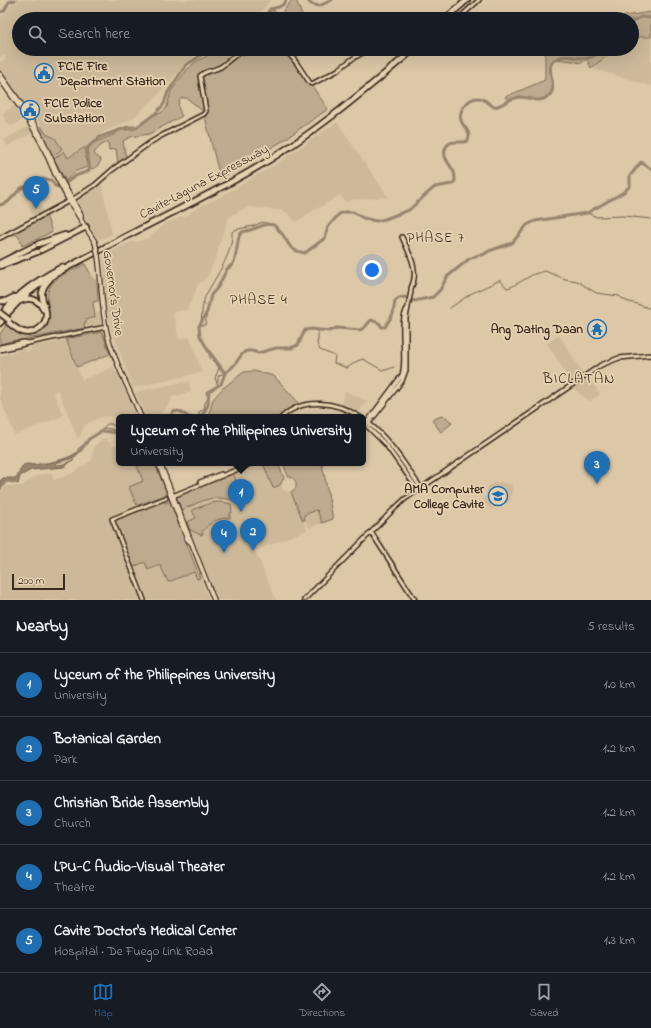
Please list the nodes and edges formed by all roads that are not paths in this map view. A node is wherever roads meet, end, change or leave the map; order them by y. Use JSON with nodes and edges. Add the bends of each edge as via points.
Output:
{"nodes":[{"id":1,"x":467,"y":0,"type":"edge"},
{"id":2,"x":471,"y":0,"type":"edge"},
{"id":3,"x":479,"y":0,"type":"edge"},
{"id":4,"x":453,"y":12,"type":"edge"},
{"id":5,"x":457,"y":12,"type":"edge"},
{"id":6,"x":466,"y":12,"type":"edge"},
{"id":7,"x":235,"y":56,"type":"edge"},
{"id":8,"x":290,"y":56,"type":"edge"},
{"id":9,"x":357,"y":56,"type":"edge"},
{"id":10,"x":402,"y":56,"type":"edge"},
{"id":11,"x":406,"y":56,"type":"edge"},
{"id":12,"x":0,"y":74,"type":"edge"},
{"id":13,"x":0,"y":79,"type":"edge"},
{"id":14,"x":9,"y":89,"type":"junction"},
{"id":15,"x":70,"y":200,"type":"junction"},
{"id":16,"x":86,"y":227,"type":"junction"},
{"id":17,"x":402,"y":237,"type":"dead end"},
{"id":18,"x":0,"y":238,"type":"edge"},
{"id":19,"x":0,"y":263,"type":"edge"},
{"id":20,"x":0,"y":266,"type":"edge"},
{"id":21,"x":56,"y":273,"type":"junction"},
{"id":22,"x":21,"y":293,"type":"junction"},
{"id":23,"x":0,"y":301,"type":"edge"},
{"id":24,"x":11,"y":308,"type":"junction"},
{"id":25,"x":0,"y":315,"type":"edge"},
{"id":26,"x":8,"y":321,"type":"junction"},
{"id":27,"x":0,"y":323,"type":"edge"},
{"id":28,"x":106,"y":327,"type":"junction"},
{"id":29,"x":0,"y":348,"type":"edge"},
{"id":30,"x":651,"y":355,"type":"edge"},
{"id":31,"x":140,"y":414,"type":"edge"},
{"id":32,"x":287,"y":414,"type":"edge"},
{"id":33,"x":288,"y":414,"type":"edge"},
{"id":34,"x":350,"y":414,"type":"edge"},
{"id":35,"x":354,"y":414,"type":"edge"},
{"id":36,"x":366,"y":421,"type":"edge"},
{"id":37,"x":366,"y":423,"type":"edge"},
{"id":38,"x":366,"y":423,"type":"edge"},
{"id":39,"x":160,"y":466,"type":"edge"},
{"id":40,"x":242,"y":466,"type":"edge"},
{"id":41,"x":245,"y":466,"type":"edge"},
{"id":42,"x":419,"y":489,"type":"junction"},
{"id":43,"x":170,"y":491,"type":"junction"},
{"id":44,"x":166,"y":498,"type":"junction"},
{"id":45,"x":174,"y":500,"type":"junction"},
{"id":46,"x":371,"y":532,"type":"junction"},
{"id":47,"x":144,"y":600,"type":"edge"},
{"id":48,"x":214,"y":600,"type":"edge"},
{"id":49,"x":304,"y":600,"type":"edge"},
{"id":50,"x":415,"y":600,"type":"edge"}],
"edges":[{"from":1,"to":4,"type":"highway"},
{"from":2,"to":5,"type":"highway"},
{"from":3,"to":6,"type":"street"},
{"from":7,"to":15,"type":"street","via":[[218,68],[201,74],[206,111],[204,114],[157,139],[95,185]]},
{"from":8,"to":9,"type":"street","via":[[312,84]]},
{"from":10,"to":22,"type":"highway","name":"Cavite–Laguna Expressway","via":[[332,114],[264,160],[55,271]]},
{"from":11,"to":21,"type":"highway","name":"Cavite–Laguna Expressway","via":[[333,116],[275,156],[232,182]]},
{"from":12,"to":14,"type":"main road","name":"Governor's Drive"},
{"from":13,"to":14,"type":"main road","name":"Governor's Drive"},
{"from":14,"to":15,"type":"main road","name":"Governor's Drive","via":[[42,144]]},
{"from":15,"to":16,"type":"main road","name":"Governor's Drive"},
{"from":15,"to":18,"type":"street"},
{"from":16,"to":19,"type":"highway","via":[[36,245]]},
{"from":16,"to":20,"type":"highway","via":[[39,251]]},
{"from":16,"to":28,"type":"main road","name":"Governor's Drive","bridge":true,"via":[[95,242],[98,256]]},
{"from":17,"to":36,"type":"street","via":[[414,267],[415,278],[410,288],[412,290],[404,318],[404,369]]},
{"from":21,"to":24,"type":"highway","name":"Cavite–Laguna Expressway","via":[[32,289]]},
{"from":21,"to":26,"type":"highway","via":[[43,290],[46,316],[40,328],[33,332],[25,332]]},
{"from":22,"to":23,"type":"highway","via":[[9,300]]},
{"from":22,"to":25,"type":"highway","name":"Cavite–Laguna Expressway"},
{"from":24,"to":26,"type":"highway","via":[[21,300],[36,300],[44,310],[44,316],[40,324],[31,330]]},
{"from":24,"to":27,"type":"highway","name":"Cavite–Laguna Expressway"},
{"from":25,"to":26,"type":"highway","bridge":true},
{"from":28,"to":29,"type":"street"},
{"from":28,"to":31,"type":"main road","name":"Governor's Drive"},
{"from":30,"to":42,"type":"street","via":[[619,358],[601,365]]},
{"from":32,"to":35,"type":"street","via":[[318,402],[337,406]]},
{"from":33,"to":34,"type":"street","via":[[316,404]]},
{"from":37,"to":42,"type":"street","via":[[388,443]]},
{"from":38,"to":42,"type":"street"},
{"from":39,"to":43,"type":"main road"},
{"from":40,"to":43,"type":"street","via":[[174,493]]},
{"from":41,"to":45,"type":"street","via":[[175,495]]},
{"from":42,"to":46,"type":"street","via":[[399,503]]},
{"from":43,"to":44,"type":"street"},
{"from":43,"to":45,"type":"main road"},
{"from":44,"to":45,"type":"street"},
{"from":44,"to":47,"type":"street","via":[[112,519]]},
{"from":45,"to":48,"type":"main road"},
{"from":46,"to":49,"type":"street"},
{"from":46,"to":50,"type":"street"}]}
